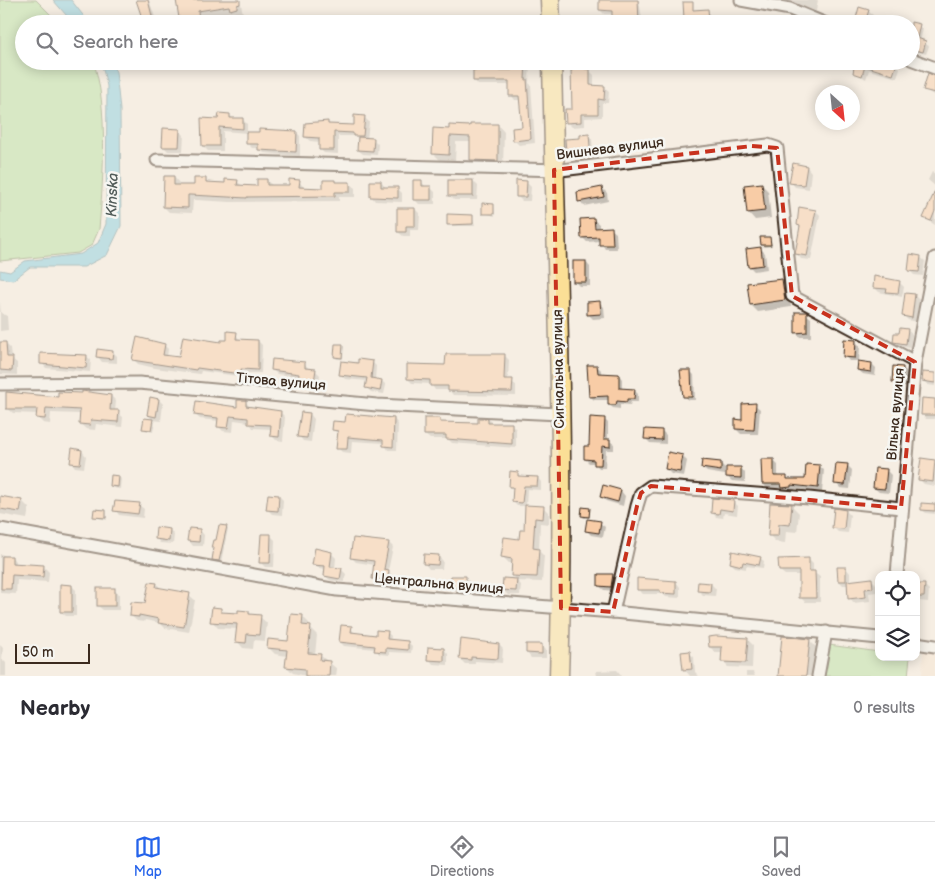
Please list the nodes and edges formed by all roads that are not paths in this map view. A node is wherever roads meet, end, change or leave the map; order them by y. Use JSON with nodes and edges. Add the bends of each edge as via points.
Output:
{"nodes":[{"id":1,"x":550,"y":0,"type":"edge"},
{"id":2,"x":742,"y":0,"type":"edge"},
{"id":3,"x":551,"y":15,"type":"edge"},
{"id":4,"x":804,"y":15,"type":"edge"},
{"id":5,"x":920,"y":62,"type":"edge"},
{"id":6,"x":935,"y":68,"type":"edge"},
{"id":7,"x":552,"y":70,"type":"edge"},
{"id":8,"x":157,"y":160,"type":"dead end"},
{"id":9,"x":554,"y":170,"type":"junction"},
{"id":10,"x":935,"y":258,"type":"edge"},
{"id":11,"x":915,"y":362,"type":"junction"},
{"id":12,"x":0,"y":384,"type":"edge"},
{"id":13,"x":559,"y":414,"type":"junction"},
{"id":14,"x":901,"y":508,"type":"junction"},
{"id":15,"x":0,"y":529,"type":"edge"},
{"id":16,"x":896,"y":571,"type":"edge"},
{"id":17,"x":561,"y":608,"type":"junction"},
{"id":18,"x":613,"y":612,"type":"junction"},
{"id":19,"x":826,"y":632,"type":"junction"},
{"id":20,"x":875,"y":638,"type":"edge"},
{"id":21,"x":920,"y":644,"type":"edge"},
{"id":22,"x":935,"y":646,"type":"edge"},
{"id":23,"x":559,"y":676,"type":"edge"},
{"id":24,"x":818,"y":676,"type":"edge"}],
"edges":[{"from":1,"to":3,"type":"main road"},
{"from":2,"to":4,"type":"street"},
{"from":5,"to":6,"type":"street"},
{"from":7,"to":9,"type":"main road","name":"Сигнальна вулиця"},
{"from":8,"to":9,"type":"street","name":"Вишнева вулиця"},
{"from":9,"to":11,"type":"street","name":"Вишнева вулиця","via":[[752,146],[777,148],[792,296]]},
{"from":9,"to":13,"type":"main road","name":"Сигнальна вулиця"},
{"from":10,"to":11,"type":"street","name":"Вільна вулиця"},
{"from":11,"to":14,"type":"street","name":"Вільна вулиця"},
{"from":12,"to":13,"type":"street","name":"Тітова вулиця","via":[[139,383],[377,405]]},
{"from":13,"to":17,"type":"main road","name":"Сигнальна вулиця"},
{"from":14,"to":16,"type":"street","name":"Вільна вулиця"},
{"from":14,"to":18,"type":"street","via":[[651,486],[641,492]]},
{"from":15,"to":17,"type":"street","name":"Центральна вулиця","via":[[337,590]]},
{"from":17,"to":18,"type":"street","name":"Центральна вулиця"},
{"from":17,"to":23,"type":"main road","name":"Сигнальна вулиця"},
{"from":18,"to":19,"type":"street","name":"Центральна вулиця"},
{"from":19,"to":20,"type":"street","name":"Центральна вулиця"},
{"from":19,"to":24,"type":"street"},
{"from":21,"to":22,"type":"street"}]}
